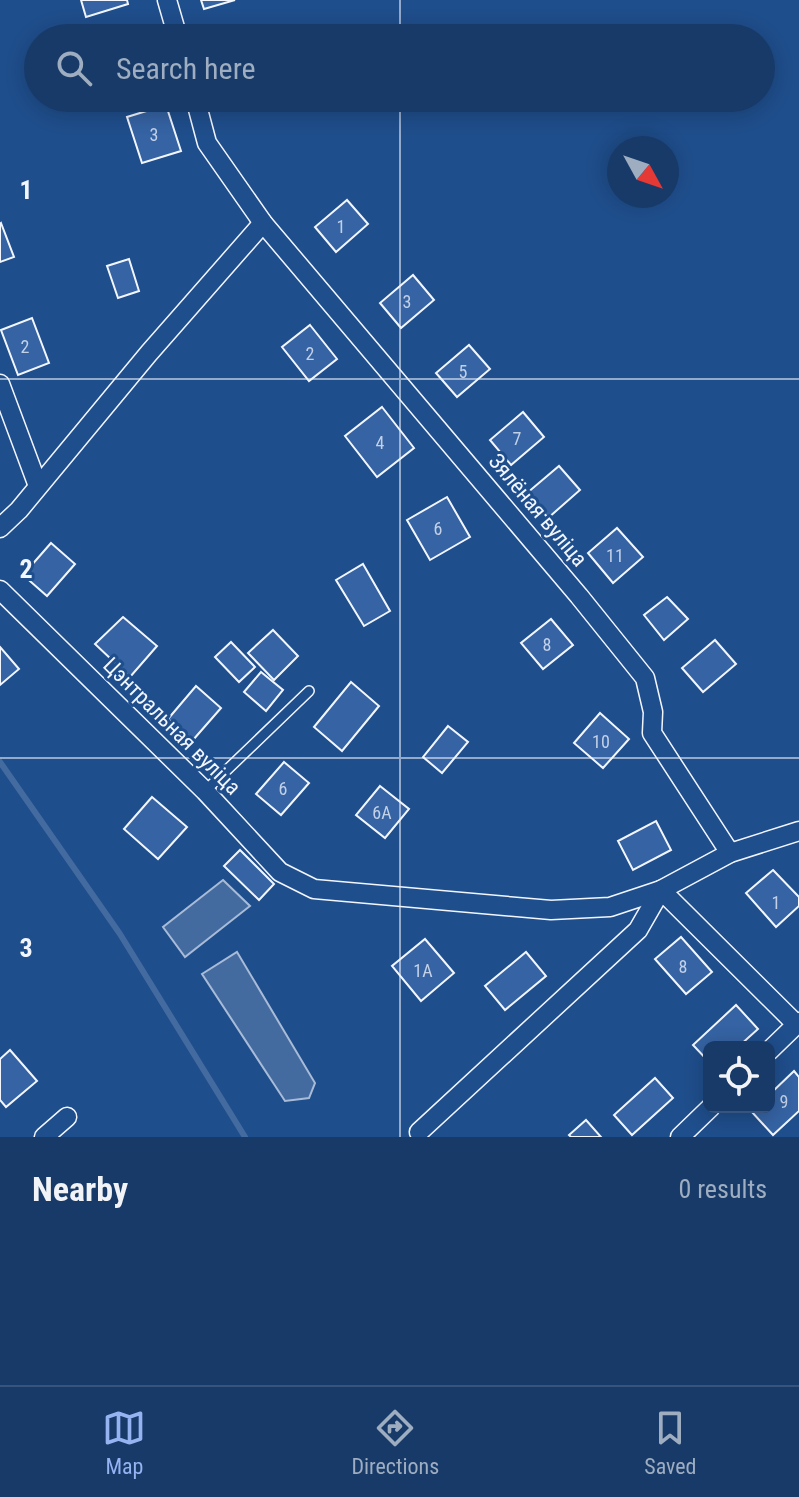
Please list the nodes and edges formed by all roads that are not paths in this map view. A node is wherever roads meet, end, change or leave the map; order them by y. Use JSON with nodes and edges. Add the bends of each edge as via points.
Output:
{"nodes":[{"id":1,"x":167,"y":0,"type":"edge"},
{"id":2,"x":174,"y":24,"type":"edge"},
{"id":3,"x":199,"y":112,"type":"edge"},
{"id":4,"x":263,"y":223,"type":"junction"},
{"id":5,"x":0,"y":384,"type":"edge"},
{"id":6,"x":38,"y":486,"type":"junction"},
{"id":7,"x":0,"y":528,"type":"edge"},
{"id":8,"x":0,"y":590,"type":"edge"},
{"id":9,"x":309,"y":691,"type":"dead end"},
{"id":10,"x":205,"y":791,"type":"junction"},
{"id":11,"x":799,"y":831,"type":"edge"},
{"id":12,"x":730,"y":853,"type":"junction"},
{"id":13,"x":661,"y":890,"type":"junction"},
{"id":14,"x":798,"y":1023,"type":"edge"},
{"id":15,"x":775,"y":1045,"type":"edge"},
{"id":16,"x":705,"y":1113,"type":"edge"},
{"id":17,"x":67,"y":1117,"type":"dead end"},
{"id":18,"x":419,"y":1132,"type":"dead end"},
{"id":19,"x":44,"y":1137,"type":"edge"},
{"id":20,"x":680,"y":1137,"type":"edge"}],
"edges":[{"from":1,"to":2,"type":"street"},
{"from":3,"to":4,"type":"street","name":"Зялёная вуліца","via":[[207,143]]},
{"from":4,"to":6,"type":"street"},
{"from":4,"to":12,"type":"street","name":"Зялёная вуліца","via":[[645,678],[652,733]]},
{"from":5,"to":6,"type":"street"},
{"from":6,"to":7,"type":"street"},
{"from":8,"to":10,"type":"street","name":"Цэнтральная вуліца"},
{"from":9,"to":10,"type":"lane"},
{"from":10,"to":13,"type":"street","name":"Цэнтральная вуліца","via":[[280,872],[314,889],[551,910],[610,907]]},
{"from":11,"to":12,"type":"street"},
{"from":12,"to":13,"type":"street"},
{"from":13,"to":14,"type":"street"},
{"from":13,"to":18,"type":"street","via":[[638,930]]},
{"from":14,"to":15,"type":"street"},
{"from":16,"to":20,"type":"street"},
{"from":17,"to":19,"type":"street"}]}
